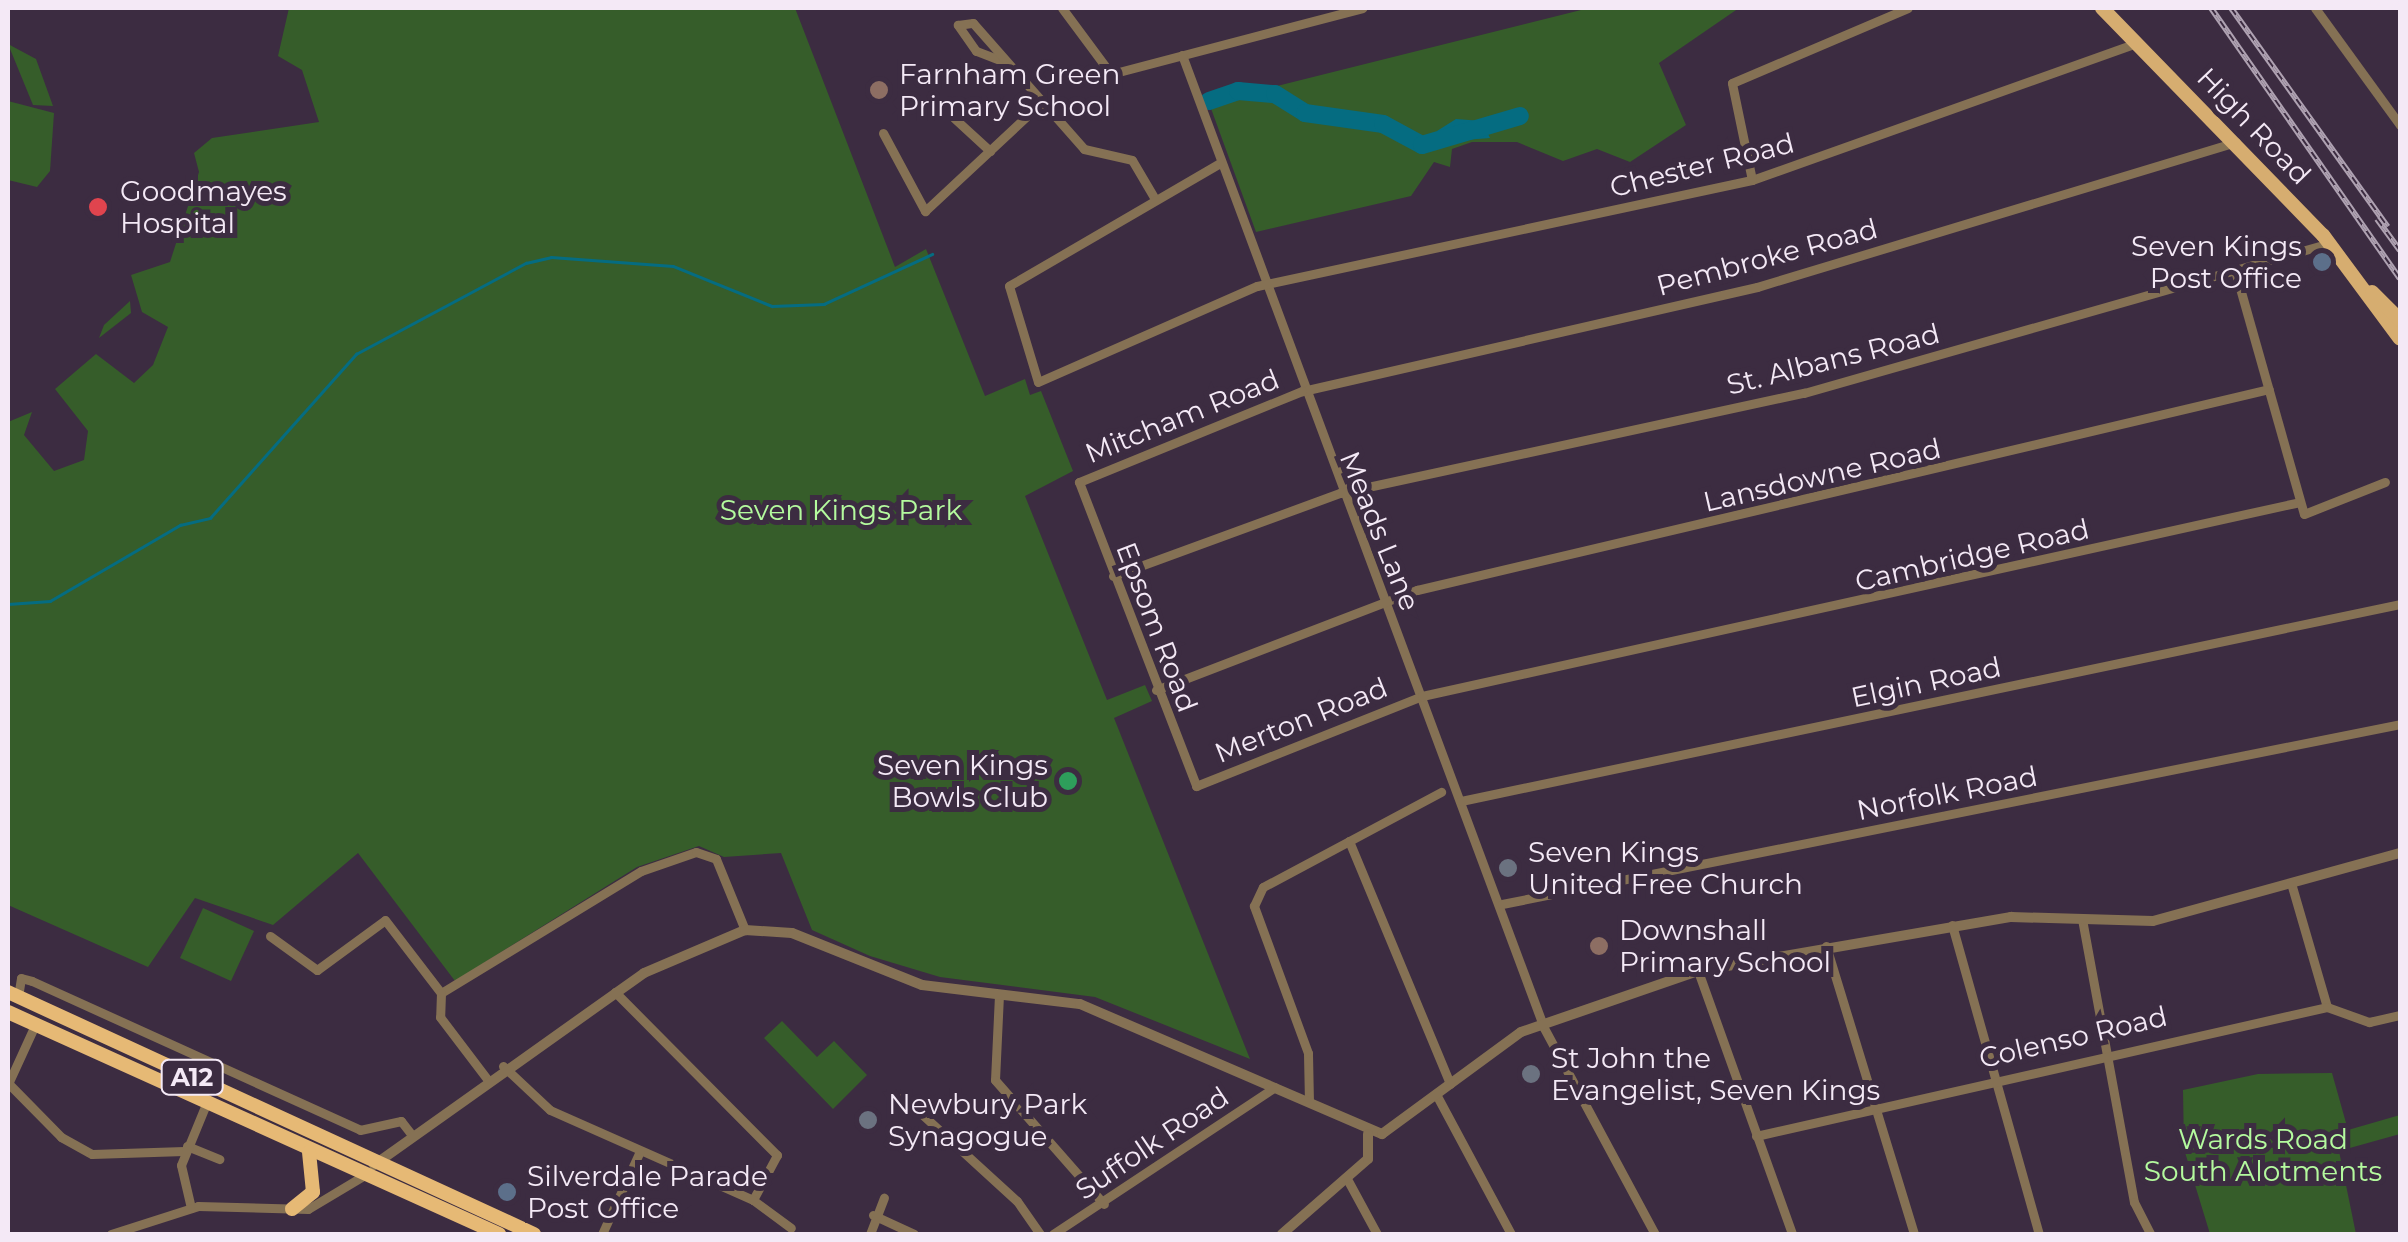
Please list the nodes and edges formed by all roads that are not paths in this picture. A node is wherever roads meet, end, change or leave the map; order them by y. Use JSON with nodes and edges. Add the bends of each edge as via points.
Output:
{"nodes":[{"id":1,"x":1062,"y":8,"type":"edge"},
{"id":2,"x":1362,"y":8,"type":"edge"},
{"id":3,"x":1908,"y":8,"type":"edge"},
{"id":4,"x":2102,"y":8,"type":"edge"},
{"id":5,"x":2315,"y":8,"type":"edge"},
{"id":6,"x":2137,"y":43,"type":"junction"},
{"id":7,"x":1182,"y":55,"type":"junction"},
{"id":8,"x":1005,"y":62,"type":"junction"},
{"id":9,"x":1042,"y":102,"type":"junction"},
{"id":10,"x":954,"y":118,"type":"dead end"},
{"id":11,"x":2400,"y":125,"type":"edge"},
{"id":12,"x":882,"y":133,"type":"dead end"},
{"id":13,"x":2236,"y":142,"type":"junction"},
{"id":14,"x":990,"y":151,"type":"junction"},
{"id":15,"x":1220,"y":163,"type":"junction"},
{"id":16,"x":1752,"y":180,"type":"junction"},
{"id":17,"x":1155,"y":199,"type":"junction"},
{"id":18,"x":2330,"y":243,"type":"junction"},
{"id":19,"x":2236,"y":274,"type":"junction"},
{"id":20,"x":1264,"y":285,"type":"junction"},
{"id":21,"x":2364,"y":286,"type":"junction"},
{"id":22,"x":2400,"y":320,"type":"edge"},
{"id":23,"x":2400,"y":339,"type":"edge"},
{"id":24,"x":2270,"y":389,"type":"junction"},
{"id":25,"x":1302,"y":391,"type":"junction"},
{"id":26,"x":1079,"y":482,"type":"joint"},
{"id":27,"x":2386,"y":482,"type":"dead end"},
{"id":28,"x":1340,"y":493,"type":"junction"},
{"id":29,"x":2300,"y":502,"type":"junction"},
{"id":30,"x":1113,"y":576,"type":"junction"},
{"id":31,"x":1383,"y":600,"type":"junction"},
{"id":32,"x":2400,"y":604,"type":"edge"},
{"id":33,"x":1156,"y":690,"type":"junction"},
{"id":34,"x":1422,"y":696,"type":"junction"},
{"id":35,"x":2400,"y":724,"type":"edge"},
{"id":36,"x":1196,"y":786,"type":"joint"},
{"id":37,"x":1441,"y":792,"type":"dead end"},
{"id":38,"x":1461,"y":801,"type":"junction"},
{"id":39,"x":1349,"y":841,"type":"junction"},
{"id":40,"x":2400,"y":853,"type":"edge"},
{"id":41,"x":2290,"y":884,"type":"junction"},
{"id":42,"x":1502,"y":904,"type":"junction"},
{"id":43,"x":2082,"y":918,"type":"junction"},
{"id":44,"x":1952,"y":925,"type":"junction"},
{"id":45,"x":745,"y":930,"type":"junction"},
{"id":46,"x":270,"y":936,"type":"dead end"},
{"id":47,"x":1826,"y":946,"type":"junction"},
{"id":48,"x":1698,"y":971,"type":"junction"},
{"id":49,"x":615,"y":992,"type":"junction"},
{"id":50,"x":441,"y":993,"type":"junction"},
{"id":51,"x":12,"y":994,"type":"edge"},
{"id":52,"x":999,"y":994,"type":"junction"},
{"id":53,"x":2327,"y":1007,"type":"junction"},
{"id":54,"x":8,"y":1012,"type":"edge"},
{"id":55,"x":2400,"y":1014,"type":"edge"},
{"id":56,"x":1543,"y":1021,"type":"junction"},
{"id":57,"x":35,"y":1025,"type":"junction"},
{"id":58,"x":2107,"y":1050,"type":"junction"},
{"id":59,"x":503,"y":1066,"type":"junction"},
{"id":60,"x":486,"y":1078,"type":"junction"},
{"id":61,"x":1995,"y":1078,"type":"junction"},
{"id":62,"x":8,"y":1083,"type":"edge"},
{"id":63,"x":1450,"y":1084,"type":"junction"},
{"id":64,"x":1276,"y":1086,"type":"junction"},
{"id":65,"x":903,"y":1096,"type":"dead end"},
{"id":66,"x":1437,"y":1096,"type":"junction"},
{"id":67,"x":1308,"y":1102,"type":"junction"},
{"id":68,"x":206,"y":1104,"type":"junction"},
{"id":69,"x":1878,"y":1107,"type":"junction"},
{"id":70,"x":1368,"y":1134,"type":"junction"},
{"id":71,"x":412,"y":1135,"type":"junction"},
{"id":72,"x":1756,"y":1136,"type":"junction"},
{"id":73,"x":185,"y":1149,"type":"junction"},
{"id":74,"x":309,"y":1152,"type":"junction"},
{"id":75,"x":640,"y":1152,"type":"junction"},
{"id":76,"x":220,"y":1159,"type":"dead end"},
{"id":77,"x":376,"y":1162,"type":"junction"},
{"id":78,"x":364,"y":1176,"type":"junction"},
{"id":79,"x":1346,"y":1177,"type":"junction"},
{"id":80,"x":884,"y":1198,"type":"dead end"},
{"id":81,"x":753,"y":1200,"type":"junction"},
{"id":82,"x":1104,"y":1204,"type":"junction"},
{"id":83,"x":191,"y":1208,"type":"junction"},
{"id":84,"x":292,"y":1210,"type":"junction"},
{"id":85,"x":874,"y":1216,"type":"junction"},
{"id":86,"x":791,"y":1228,"type":"dead end"},
{"id":87,"x":116,"y":1234,"type":"edge"},
{"id":88,"x":499,"y":1234,"type":"edge"},
{"id":89,"x":534,"y":1234,"type":"edge"},
{"id":90,"x":602,"y":1234,"type":"edge"},
{"id":91,"x":870,"y":1234,"type":"edge"},
{"id":92,"x":914,"y":1234,"type":"edge"},
{"id":93,"x":1040,"y":1234,"type":"edge"},
{"id":94,"x":1053,"y":1234,"type":"edge"},
{"id":95,"x":1282,"y":1234,"type":"edge"},
{"id":96,"x":1376,"y":1234,"type":"edge"},
{"id":97,"x":1511,"y":1234,"type":"edge"},
{"id":98,"x":1655,"y":1234,"type":"edge"},
{"id":99,"x":1792,"y":1234,"type":"edge"},
{"id":100,"x":1914,"y":1234,"type":"edge"},
{"id":101,"x":2038,"y":1234,"type":"edge"},
{"id":102,"x":2150,"y":1234,"type":"edge"}],
"edges":[{"from":1,"to":7,"type":"street","via":[[1112,74]]},
{"from":2,"to":7,"type":"street"},
{"from":3,"to":16,"type":"street","via":[[1732,83]]},
{"from":4,"to":6,"type":"main road","name":"High Road"},
{"from":5,"to":11,"type":"street"},
{"from":6,"to":13,"type":"main road","name":"High Road"},
{"from":6,"to":16,"type":"street","name":"Chester Road"},
{"from":7,"to":15,"type":"street","name":"Meads Lane"},
{"from":8,"to":8,"type":"street","via":[[976,51],[958,25],[973,23]]},
{"from":8,"to":9,"type":"street"},
{"from":9,"to":14,"type":"street"},
{"from":9,"to":17,"type":"street","via":[[1084,149],[1132,160]]},
{"from":10,"to":14,"type":"street"},
{"from":12,"to":14,"type":"street","via":[[924,211]]},
{"from":13,"to":18,"type":"main road","name":"High Road"},
{"from":13,"to":25,"type":"street","name":"Pembroke Road","via":[[1757,287]]},
{"from":15,"to":17,"type":"street"},
{"from":15,"to":20,"type":"street","name":"Meads Lane"},
{"from":16,"to":20,"type":"street","name":"Chester Road"},
{"from":17,"to":20,"type":"street","name":"Chester Road","via":[[1006,290],[1038,382]]},
{"from":18,"to":19,"type":"street","name":"St. Albans Road"},
{"from":18,"to":21,"type":"main road","name":"High Road"},
{"from":19,"to":24,"type":"street"},
{"from":19,"to":28,"type":"street","name":"St. Albans Road","via":[[1804,393]]},
{"from":20,"to":25,"type":"street","name":"Meads Lane"},
{"from":21,"to":22,"type":"main road","name":"High Road"},
{"from":21,"to":23,"type":"main road","name":"High Road"},
{"from":24,"to":29,"type":"street"},
{"from":24,"to":31,"type":"street","name":"Lansdowne Road"},
{"from":25,"to":26,"type":"street","name":"Mitcham Road"},
{"from":25,"to":28,"type":"street","name":"Meads Lane"},
{"from":26,"to":30,"type":"street","name":"Epsom Road"},
{"from":27,"to":29,"type":"street","name":"Cambridge Road","via":[[2304,514]]},
{"from":28,"to":30,"type":"street","name":"St. Albans Road"},
{"from":28,"to":31,"type":"street","name":"Meads Lane"},
{"from":29,"to":34,"type":"street","name":"Cambridge Road"},
{"from":30,"to":33,"type":"street","name":"Epsom Road"},
{"from":31,"to":33,"type":"street","name":"Lansdowne Road"},
{"from":31,"to":34,"type":"street","name":"Meads Lane"},
{"from":32,"to":38,"type":"street","name":"Elgin Road"},
{"from":33,"to":36,"type":"street","name":"Epsom Road"},
{"from":34,"to":36,"type":"street","name":"Merton Road"},
{"from":34,"to":38,"type":"street","name":"Meads Lane"},
{"from":35,"to":42,"type":"street","name":"Norfolk Road"},
{"from":37,"to":39,"type":"street"},
{"from":38,"to":42,"type":"street","name":"Meads Lane"},
{"from":39,"to":63,"type":"street"},
{"from":39,"to":67,"type":"street","via":[[1263,888],[1254,906],[1308,1052]]},
{"from":40,"to":41,"type":"street"},
{"from":41,"to":43,"type":"street","via":[[2153,921]]},
{"from":41,"to":53,"type":"street"},
{"from":42,"to":56,"type":"street","name":"Meads Lane"},
{"from":43,"to":44,"type":"street"},
{"from":43,"to":58,"type":"street"},
{"from":44,"to":47,"type":"street"},
{"from":44,"to":61,"type":"street"},
{"from":45,"to":49,"type":"street","via":[[683,950]]},
{"from":45,"to":50,"type":"street","via":[[716,859],[696,852],[641,872]]},
{"from":45,"to":52,"type":"street","via":[[792,934],[922,984]]},
{"from":46,"to":50,"type":"street","via":[[317,970],[385,920]]},
{"from":47,"to":48,"type":"street"},
{"from":47,"to":69,"type":"street"},
{"from":48,"to":56,"type":"street"},
{"from":48,"to":72,"type":"street"},
{"from":49,"to":59,"type":"street"},
{"from":49,"to":81,"type":"street","via":[[777,1155]]},
{"from":50,"to":60,"type":"street","via":[[440,1017]]},
{"from":51,"to":71,"type":"street","via":[[20,978],[360,1130],[401,1121]]},
{"from":51,"to":77,"type":"highway","number":"A12"},
{"from":52,"to":64,"type":"street","via":[[1080,1004]]},
{"from":52,"to":82,"type":"street","via":[[995,1080]]},
{"from":53,"to":55,"type":"street","name":"Colenso Road","via":[[2369,1022]]},
{"from":53,"to":58,"type":"street","name":"Colenso Road"},
{"from":54,"to":57,"type":"highway","number":"A12"},
{"from":56,"to":63,"type":"street"},
{"from":56,"to":98,"type":"street","name":"Meads Lane"},
{"from":57,"to":62,"type":"street"},
{"from":57,"to":68,"type":"highway","number":"A12"},
{"from":58,"to":61,"type":"street","name":"Colenso Road"},
{"from":58,"to":102,"type":"street","via":[[2134,1202]]},
{"from":59,"to":60,"type":"street"},
{"from":59,"to":75,"type":"street","via":[[550,1110]]},
{"from":60,"to":71,"type":"street"},
{"from":61,"to":69,"type":"street","name":"Colenso Road"},
{"from":61,"to":101,"type":"street"},
{"from":62,"to":73,"type":"street","via":[[61,1137],[92,1154]]},
{"from":63,"to":66,"type":"street"},
{"from":64,"to":67,"type":"street"},
{"from":64,"to":82,"type":"street","name":"Suffolk Road"},
{"from":65,"to":93,"type":"street","via":[[1017,1201]]},
{"from":66,"to":70,"type":"street","via":[[1388,1132]]},
{"from":66,"to":97,"type":"street"},
{"from":67,"to":70,"type":"street"},
{"from":68,"to":73,"type":"street"},
{"from":68,"to":74,"type":"highway","number":"A12"},
{"from":69,"to":72,"type":"street","name":"Colenso Road"},
{"from":69,"to":100,"type":"street"},
{"from":70,"to":79,"type":"street","via":[[1368,1159]]},
{"from":71,"to":77,"type":"street"},
{"from":72,"to":99,"type":"street"},
{"from":73,"to":76,"type":"street"},
{"from":73,"to":83,"type":"street"},
{"from":74,"to":78,"type":"highway","number":"A12"},
{"from":74,"to":84,"type":"highway","via":[[313,1192]]},
{"from":75,"to":81,"type":"street"},
{"from":75,"to":90,"type":"street"},
{"from":77,"to":78,"type":"street"},
{"from":77,"to":89,"type":"highway","number":"A12"},
{"from":78,"to":84,"type":"street","via":[[324,1203]]},
{"from":78,"to":88,"type":"highway","number":"A12"},
{"from":79,"to":95,"type":"street"},
{"from":79,"to":96,"type":"street"},
{"from":80,"to":85,"type":"street"},
{"from":81,"to":86,"type":"street"},
{"from":82,"to":94,"type":"street","name":"Suffolk Road"},
{"from":83,"to":84,"type":"street"},
{"from":83,"to":87,"type":"street"},
{"from":85,"to":91,"type":"street"},
{"from":85,"to":92,"type":"street"}]}
